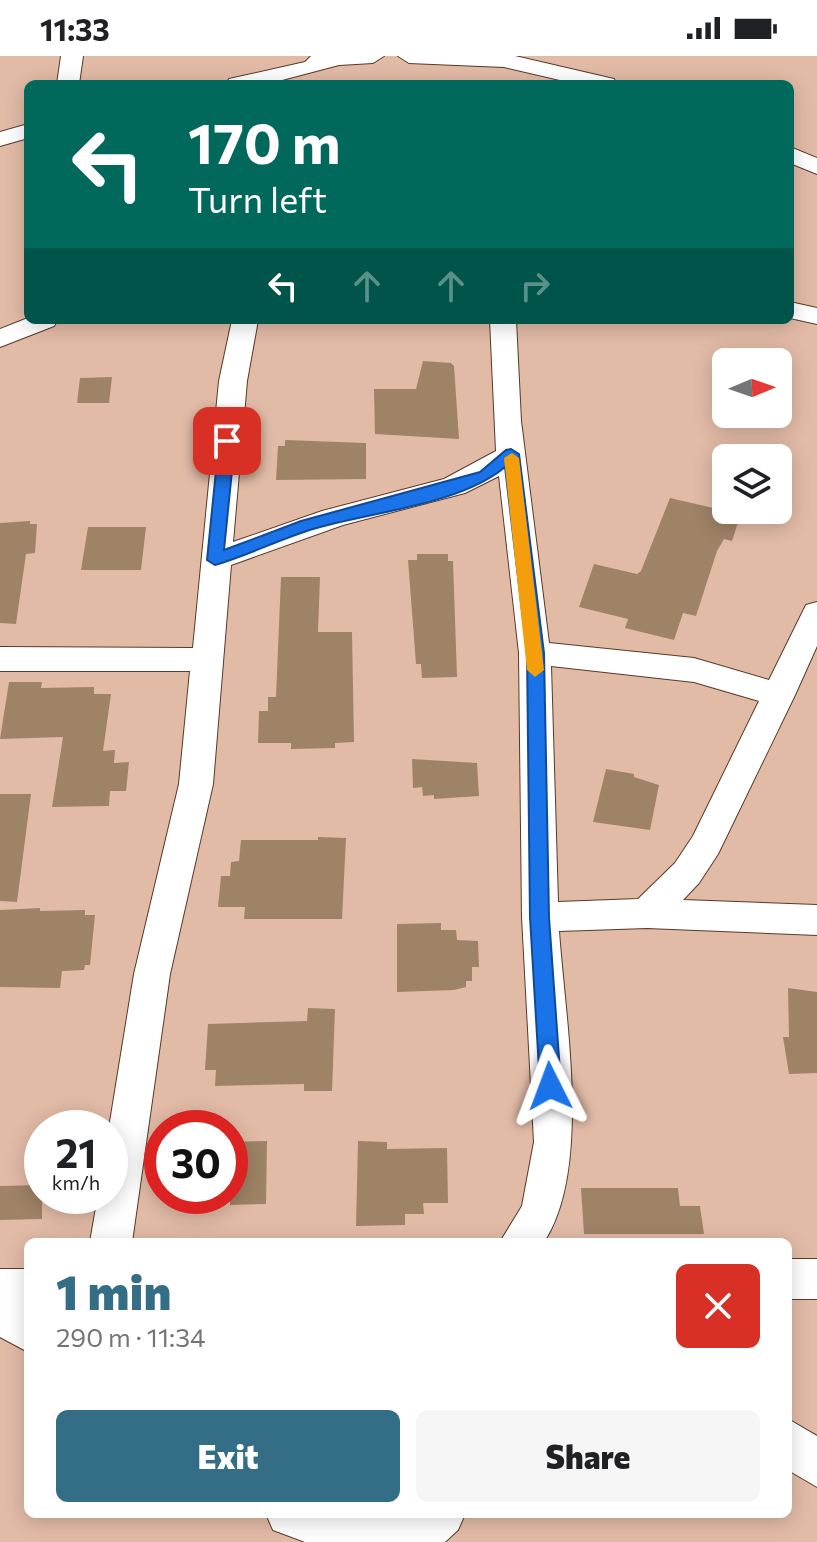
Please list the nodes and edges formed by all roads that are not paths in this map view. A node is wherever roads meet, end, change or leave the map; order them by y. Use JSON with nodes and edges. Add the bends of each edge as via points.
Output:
{"nodes":[{"id":1,"x":72,"y":56,"type":"edge"},
{"id":2,"x":373,"y":56,"type":"edge"},
{"id":3,"x":409,"y":56,"type":"edge"},
{"id":4,"x":318,"y":62,"type":"edge"},
{"id":5,"x":69,"y":80,"type":"edge"},
{"id":6,"x":252,"y":80,"type":"edge"},
{"id":7,"x":589,"y":80,"type":"edge"},
{"id":8,"x":24,"y":132,"type":"edge"},
{"id":9,"x":0,"y":139,"type":"edge"},
{"id":10,"x":24,"y":147,"type":"edge"},
{"id":11,"x":0,"y":150,"type":"edge"},
{"id":12,"x":794,"y":156,"type":"edge"},
{"id":13,"x":817,"y":167,"type":"edge"},
{"id":14,"x":794,"y":311,"type":"edge"},
{"id":15,"x":817,"y":316,"type":"edge"},
{"id":16,"x":36,"y":324,"type":"edge"},
{"id":17,"x":244,"y":324,"type":"edge"},
{"id":18,"x":503,"y":324,"type":"edge"},
{"id":19,"x":0,"y":339,"type":"edge"},
{"id":20,"x":511,"y":454,"type":"junction"},
{"id":21,"x":215,"y":560,"type":"junction"},
{"id":22,"x":817,"y":613,"type":"edge"},
{"id":23,"x":535,"y":653,"type":"junction"},
{"id":24,"x":0,"y":659,"type":"edge"},
{"id":25,"x":205,"y":660,"type":"junction"},
{"id":26,"x":779,"y":695,"type":"junction"},
{"id":27,"x":647,"y":913,"type":"junction"},
{"id":28,"x":540,"y":917,"type":"junction"},
{"id":29,"x":817,"y":920,"type":"edge"},
{"id":30,"x":112,"y":1238,"type":"edge"},
{"id":31,"x":524,"y":1238,"type":"edge"},
{"id":32,"x":792,"y":1279,"type":"edge"},
{"id":33,"x":817,"y":1279,"type":"edge"},
{"id":34,"x":0,"y":1289,"type":"edge"},
{"id":35,"x":24,"y":1289,"type":"edge"},
{"id":36,"x":0,"y":1313,"type":"edge"},
{"id":37,"x":24,"y":1328,"type":"edge"},
{"id":38,"x":792,"y":1444,"type":"edge"},
{"id":39,"x":817,"y":1465,"type":"edge"},
{"id":40,"x":301,"y":1518,"type":"edge"},
{"id":41,"x":394,"y":1518,"type":"edge"},
{"id":42,"x":438,"y":1518,"type":"edge"},
{"id":43,"x":376,"y":1542,"type":"edge"},
{"id":44,"x":392,"y":1542,"type":"edge"},
{"id":45,"x":412,"y":1542,"type":"edge"}],
"edges":[{"from":1,"to":5,"type":"street"},
{"from":2,"to":4,"type":"street"},
{"from":3,"to":7,"type":"street","via":[[504,60]]},
{"from":4,"to":6,"type":"street"},
{"from":8,"to":9,"type":"street"},
{"from":10,"to":11,"type":"street"},
{"from":12,"to":13,"type":"street"},
{"from":14,"to":15,"type":"street"},
{"from":16,"to":19,"type":"street"},
{"from":17,"to":21,"type":"street","via":[[233,381]]},
{"from":18,"to":20,"type":"street"},
{"from":20,"to":21,"type":"street","via":[[485,476],[307,525]]},
{"from":20,"to":23,"type":"street"},
{"from":21,"to":25,"type":"street"},
{"from":22,"to":26,"type":"street"},
{"from":23,"to":26,"type":"street","via":[[694,670]]},
{"from":23,"to":28,"type":"street"},
{"from":24,"to":25,"type":"street"},
{"from":25,"to":30,"type":"street","via":[[196,784],[152,974]]},
{"from":26,"to":27,"type":"street","via":[[706,844],[687,873]]},
{"from":27,"to":28,"type":"street"},
{"from":27,"to":29,"type":"street"},
{"from":28,"to":31,"type":"street","via":[[554,1142],[541,1212]]},
{"from":32,"to":33,"type":"street"},
{"from":34,"to":35,"type":"street"},
{"from":36,"to":37,"type":"street"},
{"from":38,"to":39,"type":"street"},
{"from":40,"to":43,"type":"street"},
{"from":41,"to":44,"type":"street"},
{"from":42,"to":45,"type":"street"}]}
